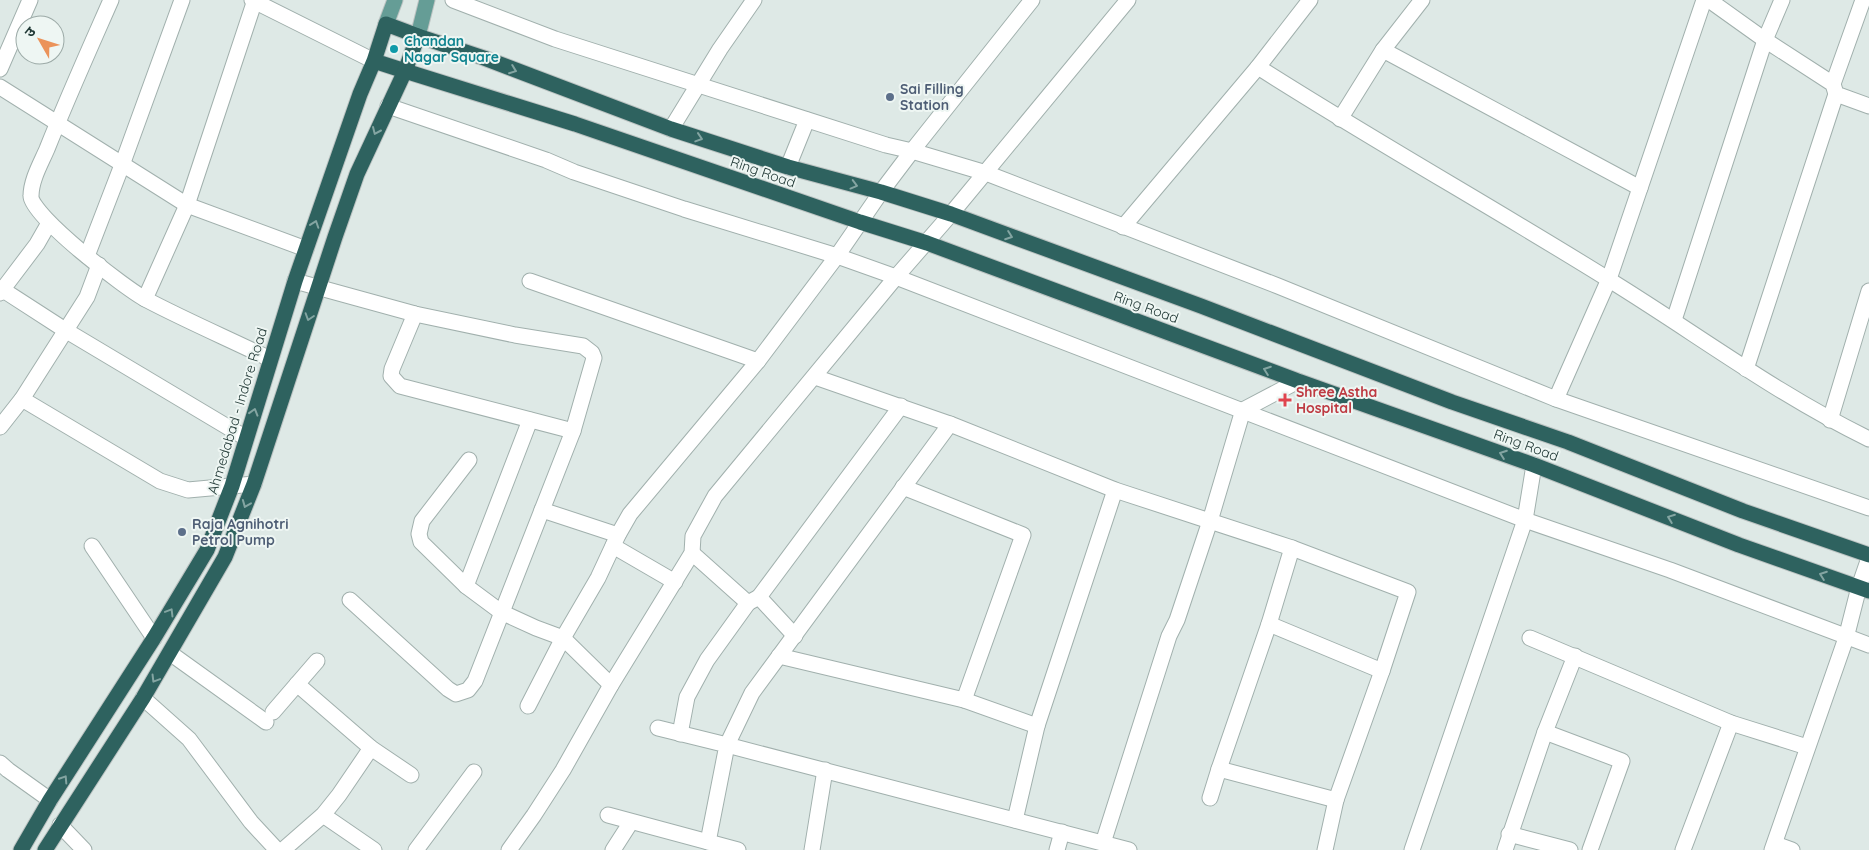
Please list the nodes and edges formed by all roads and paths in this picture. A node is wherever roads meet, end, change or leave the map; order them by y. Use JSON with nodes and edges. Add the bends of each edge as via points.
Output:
{"nodes":[{"id":1,"x":30,"y":0,"type":"edge"},
{"id":2,"x":111,"y":0,"type":"edge"},
{"id":3,"x":182,"y":0,"type":"edge"},
{"id":4,"x":254,"y":0,"type":"edge"},
{"id":5,"x":394,"y":0,"type":"edge"},
{"id":6,"x":427,"y":0,"type":"edge"},
{"id":7,"x":453,"y":0,"type":"edge"},
{"id":8,"x":754,"y":0,"type":"edge"},
{"id":9,"x":1032,"y":0,"type":"edge"},
{"id":10,"x":1128,"y":0,"type":"edge"},
{"id":11,"x":1310,"y":0,"type":"edge"},
{"id":12,"x":1422,"y":0,"type":"edge"},
{"id":13,"x":1704,"y":0,"type":"edge"},
{"id":14,"x":1709,"y":0,"type":"edge"},
{"id":15,"x":1782,"y":0,"type":"edge"},
{"id":16,"x":1863,"y":0,"type":"edge"},
{"id":17,"x":386,"y":24,"type":"junction"},
{"id":18,"x":418,"y":36,"type":"junction"},
{"id":19,"x":1765,"y":40,"type":"junction"},
{"id":20,"x":1383,"y":50,"type":"junction"},
{"id":21,"x":374,"y":62,"type":"junction"},
{"id":22,"x":1258,"y":67,"type":"junction"},
{"id":23,"x":0,"y":68,"type":"edge"},
{"id":24,"x":404,"y":71,"type":"junction"},
{"id":25,"x":698,"y":84,"type":"junction"},
{"id":26,"x":0,"y":87,"type":"edge"},
{"id":27,"x":1834,"y":89,"type":"junction"},
{"id":28,"x":388,"y":106,"type":"junction"},
{"id":29,"x":1869,"y":106,"type":"edge"},
{"id":30,"x":1340,"y":119,"type":"junction"},
{"id":31,"x":807,"y":120,"type":"junction"},
{"id":32,"x":58,"y":123,"type":"junction"},
{"id":33,"x":671,"y":129,"type":"junction"},
{"id":34,"x":912,"y":151,"type":"junction"},
{"id":35,"x":122,"y":165,"type":"junction"},
{"id":36,"x":788,"y":167,"type":"junction"},
{"id":37,"x":986,"y":173,"type":"junction"},
{"id":38,"x":1640,"y":188,"type":"junction"},
{"id":39,"x":881,"y":192,"type":"junction"},
{"id":40,"x":187,"y":205,"type":"junction"},
{"id":41,"x":951,"y":214,"type":"junction"},
{"id":42,"x":860,"y":222,"type":"junction"},
{"id":43,"x":49,"y":223,"type":"junction"},
{"id":44,"x":1123,"y":227,"type":"junction"},
{"id":45,"x":927,"y":243,"type":"junction"},
{"id":46,"x":306,"y":249,"type":"junction"},
{"id":47,"x":86,"y":256,"type":"junction"},
{"id":48,"x":838,"y":256,"type":"junction"},
{"id":49,"x":99,"y":265,"type":"junction"},
{"id":50,"x":896,"y":277,"type":"junction"},
{"id":51,"x":1609,"y":279,"type":"junction"},
{"id":52,"x":295,"y":281,"type":"junction"},
{"id":53,"x":530,"y":281,"type":"dead end"},
{"id":54,"x":318,"y":288,"type":"junction"},
{"id":55,"x":1,"y":290,"type":"edge"},
{"id":56,"x":1869,"y":291,"type":"edge"},
{"id":57,"x":145,"y":300,"type":"junction"},
{"id":58,"x":415,"y":314,"type":"junction"},
{"id":59,"x":1674,"y":320,"type":"junction"},
{"id":60,"x":65,"y":330,"type":"junction"},
{"id":61,"x":270,"y":359,"type":"junction"},
{"id":62,"x":758,"y":361,"type":"junction"},
{"id":63,"x":1746,"y":369,"type":"junction"},
{"id":64,"x":815,"y":377,"type":"junction"},
{"id":65,"x":1298,"y":381,"type":"junction"},
{"id":66,"x":22,"y":399,"type":"junction"},
{"id":67,"x":1556,"y":399,"type":"junction"},
{"id":68,"x":901,"y":406,"type":"junction"},
{"id":69,"x":1243,"y":410,"type":"junction"},
{"id":70,"x":530,"y":420,"type":"junction"},
{"id":71,"x":1830,"y":420,"type":"junction"},
{"id":72,"x":950,"y":424,"type":"junction"},
{"id":73,"x":0,"y":427,"type":"edge"},
{"id":74,"x":573,"y":431,"type":"junction"},
{"id":75,"x":246,"y":438,"type":"junction"},
{"id":76,"x":1869,"y":439,"type":"edge"},
{"id":77,"x":469,"y":460,"type":"dead end"},
{"id":78,"x":1534,"y":464,"type":"junction"},
{"id":79,"x":254,"y":484,"type":"junction"},
{"id":80,"x":232,"y":486,"type":"junction"},
{"id":81,"x":903,"y":488,"type":"junction"},
{"id":82,"x":1115,"y":490,"type":"junction"},
{"id":83,"x":1869,"y":508,"type":"edge"},
{"id":84,"x":542,"y":510,"type":"junction"},
{"id":85,"x":1525,"y":520,"type":"junction"},
{"id":86,"x":1210,"y":521,"type":"junction"},
{"id":87,"x":615,"y":540,"type":"junction"},
{"id":88,"x":92,"y":546,"type":"dead end"},
{"id":89,"x":1292,"y":548,"type":"junction"},
{"id":90,"x":692,"y":552,"type":"junction"},
{"id":91,"x":1869,"y":557,"type":"edge"},
{"id":92,"x":675,"y":582,"type":"junction"},
{"id":93,"x":466,"y":586,"type":"junction"},
{"id":94,"x":1864,"y":589,"type":"edge"},
{"id":95,"x":350,"y":600,"type":"dead end"},
{"id":96,"x":754,"y":600,"type":"junction"},
{"id":97,"x":501,"y":612,"type":"junction"},
{"id":98,"x":1269,"y":624,"type":"junction"},
{"id":99,"x":795,"y":636,"type":"junction"},
{"id":100,"x":154,"y":638,"type":"junction"},
{"id":101,"x":562,"y":638,"type":"junction"},
{"id":102,"x":1530,"y":638,"type":"dead end"},
{"id":103,"x":1846,"y":638,"type":"junction"},
{"id":104,"x":1869,"y":645,"type":"edge"},
{"id":105,"x":170,"y":653,"type":"junction"},
{"id":106,"x":779,"y":656,"type":"junction"},
{"id":107,"x":1575,"y":656,"type":"junction"},
{"id":108,"x":317,"y":661,"type":"dead end"},
{"id":109,"x":1382,"y":671,"type":"junction"},
{"id":110,"x":296,"y":684,"type":"junction"},
{"id":111,"x":611,"y":685,"type":"junction"},
{"id":112,"x":143,"y":698,"type":"junction"},
{"id":113,"x":964,"y":700,"type":"junction"},
{"id":114,"x":528,"y":706,"type":"dead end"},
{"id":115,"x":1731,"y":723,"type":"junction"},
{"id":116,"x":1037,"y":726,"type":"junction"},
{"id":117,"x":658,"y":728,"type":"dead end"},
{"id":118,"x":1545,"y":732,"type":"junction"},
{"id":119,"x":680,"y":734,"type":"junction"},
{"id":120,"x":727,"y":745,"type":"junction"},
{"id":121,"x":1807,"y":747,"type":"junction"},
{"id":122,"x":371,"y":748,"type":"junction"},
{"id":123,"x":0,"y":763,"type":"edge"},
{"id":124,"x":1219,"y":769,"type":"junction"},
{"id":125,"x":825,"y":770,"type":"junction"},
{"id":126,"x":474,"y":772,"type":"dead end"},
{"id":127,"x":411,"y":775,"type":"dead end"},
{"id":128,"x":1210,"y":798,"type":"dead end"},
{"id":129,"x":50,"y":800,"type":"junction"},
{"id":130,"x":1336,"y":800,"type":"junction"},
{"id":131,"x":608,"y":815,"type":"dead end"},
{"id":132,"x":323,"y":816,"type":"junction"},
{"id":133,"x":1015,"y":820,"type":"junction"},
{"id":134,"x":631,"y":822,"type":"junction"},
{"id":135,"x":60,"y":825,"type":"junction"},
{"id":136,"x":1062,"y":832,"type":"junction"},
{"id":137,"x":1509,"y":834,"type":"junction"},
{"id":138,"x":708,"y":842,"type":"junction"},
{"id":139,"x":1103,"y":843,"type":"junction"},
{"id":140,"x":1774,"y":847,"type":"edge"},
{"id":141,"x":728,"y":849,"type":"edge"},
{"id":142,"x":21,"y":850,"type":"edge"},
{"id":143,"x":45,"y":850,"type":"edge"},
{"id":144,"x":84,"y":850,"type":"edge"},
{"id":145,"x":277,"y":850,"type":"edge"},
{"id":146,"x":283,"y":850,"type":"edge"},
{"id":147,"x":374,"y":850,"type":"edge"},
{"id":148,"x":416,"y":850,"type":"edge"},
{"id":149,"x":509,"y":850,"type":"edge"},
{"id":150,"x":612,"y":850,"type":"edge"},
{"id":151,"x":812,"y":850,"type":"edge"},
{"id":152,"x":1057,"y":850,"type":"edge"},
{"id":153,"x":1129,"y":850,"type":"edge"},
{"id":154,"x":1325,"y":850,"type":"edge"},
{"id":155,"x":1412,"y":850,"type":"edge"},
{"id":156,"x":1505,"y":850,"type":"edge"},
{"id":157,"x":1570,"y":850,"type":"edge"},
{"id":158,"x":1590,"y":850,"type":"edge"},
{"id":159,"x":1683,"y":850,"type":"edge"},
{"id":160,"x":1792,"y":850,"type":"edge"}],
"edges":[{"from":1,"to":23,"type":"street"},
{"from":2,"to":32,"type":"street"},
{"from":3,"to":35,"type":"street"},
{"from":4,"to":21,"type":"street"},
{"from":4,"to":40,"type":"street"},
{"from":5,"to":17,"type":"main road"},
{"from":6,"to":18,"type":"main road"},
{"from":7,"to":25,"type":"street","via":[[555,39]]},
{"from":8,"to":25,"type":"street"},
{"from":9,"to":34,"type":"street"},
{"from":10,"to":37,"type":"street"},
{"from":11,"to":22,"type":"street"},
{"from":12,"to":20,"type":"street"},
{"from":13,"to":38,"type":"street"},
{"from":14,"to":19,"type":"street"},
{"from":15,"to":19,"type":"street"},
{"from":16,"to":27,"type":"street"},
{"from":17,"to":18,"type":"highway","name":"Ring Road"},
{"from":17,"to":21,"type":"highway","name":"Ahmedabad - Indore Road"},
{"from":18,"to":24,"type":"highway"},
{"from":18,"to":33,"type":"highway","name":"Ring Road","one_way":true},
{"from":19,"to":27,"type":"street"},
{"from":19,"to":59,"type":"street"},
{"from":20,"to":30,"type":"street"},
{"from":20,"to":38,"type":"street"},
{"from":21,"to":24,"type":"highway","name":"Ring Road"},
{"from":46,"to":21,"type":"highway","name":"Ahmedabad - Indore Road","one_way":true},
{"from":22,"to":30,"type":"street"},
{"from":22,"to":44,"type":"street"},
{"from":24,"to":28,"type":"highway"},
{"from":24,"to":42,"type":"highway","name":"Ring Road","via":[[575,124]]},
{"from":25,"to":31,"type":"street"},
{"from":25,"to":33,"type":"street"},
{"from":26,"to":32,"type":"street"},
{"from":27,"to":29,"type":"street"},
{"from":27,"to":63,"type":"street"},
{"from":28,"to":48,"type":"street","via":[[693,212]]},
{"from":28,"to":54,"type":"highway","one_way":true,"via":[[357,174]]},
{"from":30,"to":51,"type":"street"},
{"from":31,"to":34,"type":"street"},
{"from":31,"to":36,"type":"street"},
{"from":32,"to":35,"type":"street"},
{"from":32,"to":43,"type":"street","via":[[31,194],[31,202]]},
{"from":33,"to":36,"type":"highway","name":"Ring Road","one_way":true},
{"from":34,"to":37,"type":"street"},
{"from":34,"to":39,"type":"street"},
{"from":35,"to":40,"type":"street"},
{"from":35,"to":47,"type":"street"},
{"from":36,"to":39,"type":"highway","name":"Ring Road","one_way":true},
{"from":37,"to":41,"type":"street"},
{"from":37,"to":44,"type":"street"},
{"from":38,"to":51,"type":"street"},
{"from":39,"to":41,"type":"highway","name":"Ring Road"},
{"from":39,"to":42,"type":"street"},
{"from":40,"to":46,"type":"street"},
{"from":40,"to":57,"type":"street"},
{"from":41,"to":45,"type":"street"},
{"from":41,"to":91,"type":"highway","name":"Ring Road","one_way":true},
{"from":42,"to":45,"type":"highway","name":"Ring Road"},
{"from":42,"to":48,"type":"street"},
{"from":43,"to":47,"type":"street"},
{"from":43,"to":55,"type":"street"},
{"from":44,"to":67,"type":"street"},
{"from":45,"to":50,"type":"street"},
{"from":65,"to":45,"type":"highway","name":"Ring Road","one_way":true},
{"from":46,"to":52,"type":"highway","name":"Ahmedabad - Indore Road"},
{"from":47,"to":49,"type":"street"},
{"from":48,"to":50,"type":"street"},
{"from":48,"to":62,"type":"street"},
{"from":49,"to":57,"type":"street"},
{"from":49,"to":60,"type":"street","via":[[87,297]]},
{"from":50,"to":64,"type":"street"},
{"from":50,"to":69,"type":"street"},
{"from":51,"to":59,"type":"street"},
{"from":51,"to":67,"type":"street"},
{"from":52,"to":54,"type":"street"},
{"from":52,"to":61,"type":"highway","name":"Ahmedabad - Indore Road"},
{"from":53,"to":62,"type":"street"},
{"from":54,"to":58,"type":"street"},
{"from":54,"to":79,"type":"highway","one_way":true},
{"from":55,"to":60,"type":"street"},
{"from":56,"to":71,"type":"street"},
{"from":57,"to":61,"type":"street"},
{"from":58,"to":70,"type":"street","via":[[392,370],[395,382],[412,390]]},
{"from":58,"to":74,"type":"street","via":[[588,348],[594,358]]},
{"from":59,"to":63,"type":"street"},
{"from":60,"to":66,"type":"street"},
{"from":60,"to":75,"type":"street"},
{"from":75,"to":61,"type":"highway","name":"Ahmedabad - Indore Road","one_way":true},
{"from":62,"to":87,"type":"street","via":[[630,514]]},
{"from":63,"to":71,"type":"street"},
{"from":64,"to":68,"type":"street"},
{"from":64,"to":90,"type":"street","via":[[715,496],[693,536]]},
{"from":65,"to":69,"type":"street"},
{"from":78,"to":65,"type":"highway","name":"Ring Road","one_way":true},
{"from":66,"to":73,"type":"street"},
{"from":66,"to":80,"type":"street","via":[[160,481],[188,490]]},
{"from":67,"to":83,"type":"street"},
{"from":68,"to":72,"type":"street"},
{"from":68,"to":96,"type":"street"},
{"from":69,"to":85,"type":"street"},
{"from":69,"to":86,"type":"street"},
{"from":70,"to":74,"type":"street"},
{"from":70,"to":93,"type":"street"},
{"from":71,"to":76,"type":"street"},
{"from":72,"to":81,"type":"street"},
{"from":72,"to":82,"type":"street"},
{"from":74,"to":84,"type":"street"},
{"from":75,"to":80,"type":"highway","name":"Ahmedabad - Indore Road"},
{"from":77,"to":93,"type":"street","via":[[422,521],[419,534],[421,542]]},
{"from":78,"to":85,"type":"street"},
{"from":94,"to":78,"type":"highway","name":"Ring Road","one_way":true},
{"from":79,"to":80,"type":"street"},
{"from":79,"to":105,"type":"highway","one_way":true,"via":[[225,557]]},
{"from":100,"to":80,"type":"highway","name":"Ahmedabad - Indore Road","one_way":true,"via":[[206,550]]},
{"from":81,"to":99,"type":"street"},
{"from":81,"to":113,"type":"street","via":[[1023,535]]},
{"from":82,"to":86,"type":"street"},
{"from":82,"to":116,"type":"street"},
{"from":84,"to":87,"type":"street"},
{"from":84,"to":97,"type":"street"},
{"from":85,"to":103,"type":"street","via":[[1670,570]]},
{"from":85,"to":155,"type":"street"},
{"from":86,"to":89,"type":"street"},
{"from":86,"to":139,"type":"street","via":[[1169,636]]},
{"from":87,"to":92,"type":"street"},
{"from":87,"to":101,"type":"street"},
{"from":88,"to":100,"type":"street"},
{"from":89,"to":98,"type":"street"},
{"from":89,"to":109,"type":"street","via":[[1408,592]]},
{"from":90,"to":92,"type":"street"},
{"from":90,"to":96,"type":"street"},
{"from":91,"to":94,"type":"street"},
{"from":92,"to":111,"type":"street"},
{"from":93,"to":97,"type":"street"},
{"from":94,"to":103,"type":"street"},
{"from":95,"to":97,"type":"street","via":[[456,694],[468,690],[475,682]]},
{"from":96,"to":99,"type":"street"},
{"from":96,"to":119,"type":"street","via":[[707,660],[687,697]]},
{"from":97,"to":101,"type":"street"},
{"from":98,"to":109,"type":"street"},
{"from":98,"to":124,"type":"street"},
{"from":99,"to":106,"type":"street"},
{"from":129,"to":100,"type":"highway","name":"Ahmedabad - Indore Road","one_way":true},
{"from":101,"to":111,"type":"street"},
{"from":101,"to":114,"type":"street"},
{"from":102,"to":107,"type":"street"},
{"from":103,"to":104,"type":"street"},
{"from":103,"to":121,"type":"street"},
{"from":105,"to":110,"type":"street","via":[[270,717]]},
{"from":105,"to":112,"type":"highway","one_way":true},
{"from":106,"to":113,"type":"street"},
{"from":106,"to":120,"type":"street","via":[[752,693]]},
{"from":107,"to":115,"type":"street"},
{"from":107,"to":118,"type":"street"},
{"from":108,"to":110,"type":"street"},
{"from":109,"to":130,"type":"street"},
{"from":110,"to":122,"type":"street"},
{"from":111,"to":149,"type":"street","via":[[563,770]]},
{"from":112,"to":135,"type":"highway"},
{"from":112,"to":145,"type":"street","via":[[189,739],[251,822]]},
{"from":113,"to":116,"type":"street"},
{"from":115,"to":121,"type":"street"},
{"from":115,"to":159,"type":"street"},
{"from":116,"to":133,"type":"street"},
{"from":117,"to":119,"type":"street"},
{"from":118,"to":137,"type":"street"},
{"from":118,"to":158,"type":"street","via":[[1622,761]]},
{"from":119,"to":120,"type":"street"},
{"from":120,"to":125,"type":"street"},
{"from":120,"to":138,"type":"street"},
{"from":121,"to":140,"type":"street"},
{"from":122,"to":127,"type":"street"},
{"from":122,"to":132,"type":"street"},
{"from":123,"to":129,"type":"street"},
{"from":124,"to":128,"type":"street"},
{"from":124,"to":130,"type":"street"},
{"from":125,"to":133,"type":"street"},
{"from":125,"to":151,"type":"street"},
{"from":126,"to":148,"type":"street"},
{"from":129,"to":142,"type":"highway","name":"Ahmedabad - Indore Road"},
{"from":130,"to":154,"type":"street"},
{"from":131,"to":134,"type":"street"},
{"from":132,"to":146,"type":"street"},
{"from":132,"to":147,"type":"street"},
{"from":133,"to":136,"type":"street"},
{"from":134,"to":138,"type":"street"},
{"from":134,"to":150,"type":"street"},
{"from":135,"to":143,"type":"highway"},
{"from":135,"to":144,"type":"street"},
{"from":136,"to":139,"type":"street"},
{"from":136,"to":152,"type":"street"},
{"from":137,"to":156,"type":"street"},
{"from":137,"to":157,"type":"street"},
{"from":138,"to":141,"type":"street"},
{"from":139,"to":153,"type":"street"},
{"from":140,"to":160,"type":"street"}]}
